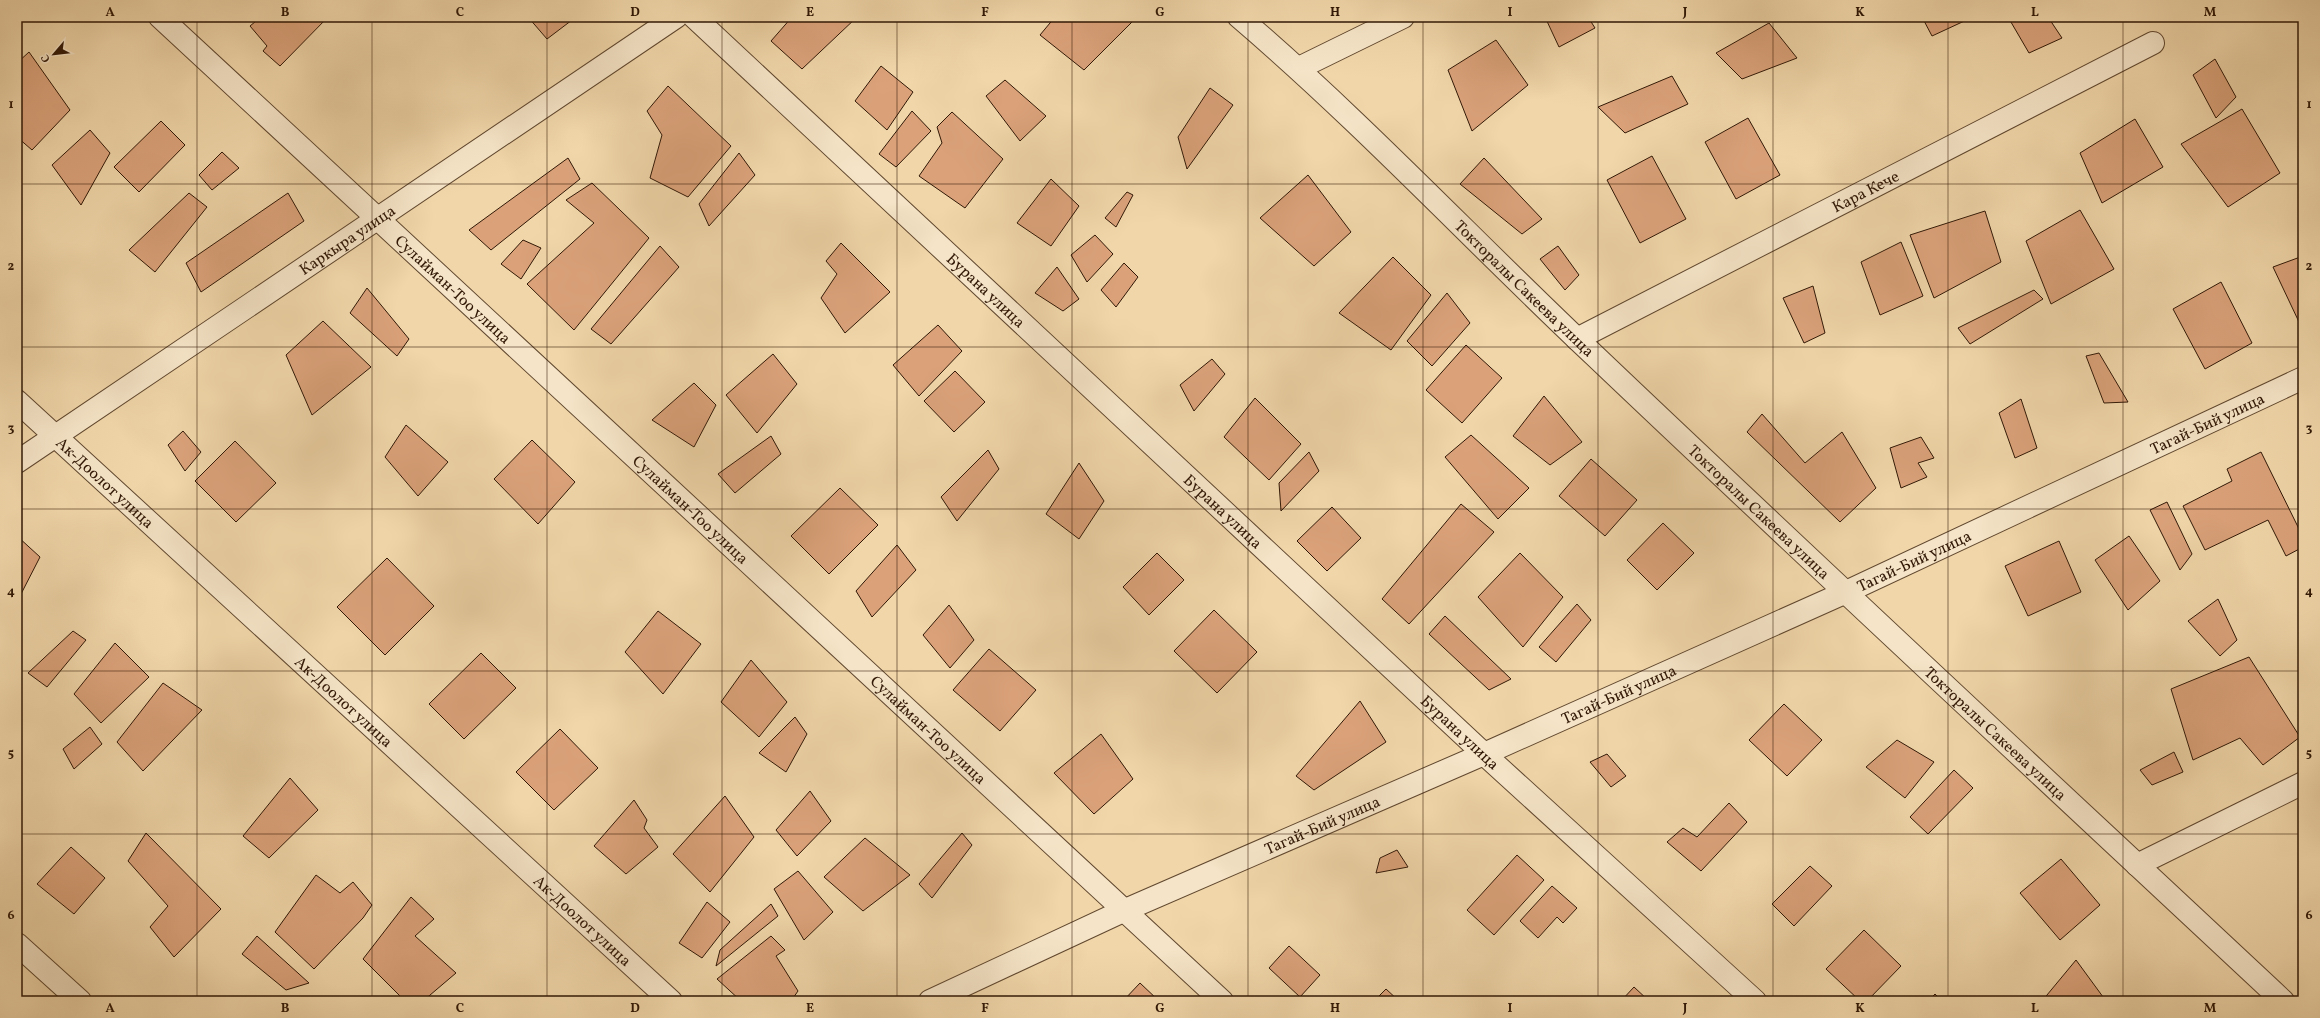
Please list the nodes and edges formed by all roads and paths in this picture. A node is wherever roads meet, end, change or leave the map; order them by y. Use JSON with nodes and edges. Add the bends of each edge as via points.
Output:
{"nodes":[{"id":1,"x":160,"y":17,"type":"edge"},
{"id":2,"x":676,"y":17,"type":"edge"},
{"id":3,"x":694,"y":17,"type":"edge"},
{"id":4,"x":1239,"y":17,"type":"edge"},
{"id":5,"x":1403,"y":17,"type":"edge"},
{"id":6,"x":2153,"y":43,"type":"dead end"},
{"id":7,"x":1299,"y":68,"type":"junction"},
{"id":8,"x":379,"y":217,"type":"junction"},
{"id":9,"x":1576,"y":339,"type":"junction"},
{"id":10,"x":2303,"y":378,"type":"edge"},
{"id":11,"x":17,"y":401,"type":"edge"},
{"id":12,"x":55,"y":436,"type":"junction"},
{"id":13,"x":17,"y":462,"type":"edge"},
{"id":14,"x":1844,"y":593,"type":"junction"},
{"id":15,"x":1484,"y":754,"type":"junction"},
{"id":16,"x":2303,"y":783,"type":"edge"},
{"id":17,"x":2138,"y":865,"type":"junction"},
{"id":18,"x":1123,"y":911,"type":"junction"},
{"id":19,"x":17,"y":944,"type":"edge"},
{"id":20,"x":80,"y":1001,"type":"edge"},
{"id":21,"x":671,"y":1001,"type":"edge"},
{"id":22,"x":930,"y":1001,"type":"edge"},
{"id":23,"x":1222,"y":1001,"type":"edge"},
{"id":24,"x":1755,"y":1001,"type":"edge"},
{"id":25,"x":2283,"y":1001,"type":"edge"}],
"edges":[{"from":1,"to":8,"type":"street","name":"Сулайман-Тоо улица"},
{"from":2,"to":8,"type":"street","name":"Каркыра улица"},
{"from":3,"to":15,"type":"street","name":"Бурана улица"},
{"from":4,"to":7,"type":"street","name":"Токторалы Сакеева улица"},
{"from":5,"to":7,"type":"street"},
{"from":6,"to":9,"type":"street","name":"Кара Кече"},
{"from":7,"to":9,"type":"street","name":"Токторалы Сакеева улица"},
{"from":8,"to":12,"type":"street","name":"Каркыра улица"},
{"from":8,"to":18,"type":"street","name":"Сулайман-Тоо улица"},
{"from":9,"to":14,"type":"street","name":"Токторалы Сакеева улица"},
{"from":10,"to":14,"type":"street","name":"Тагай-Бий улица"},
{"from":11,"to":12,"type":"street","name":"Ак-Доолот улица"},
{"from":12,"to":13,"type":"street","name":"Каркыра улица"},
{"from":12,"to":21,"type":"street","name":"Ак-Доолот улица"},
{"from":14,"to":15,"type":"street","name":"Тагай-Бий улица"},
{"from":14,"to":17,"type":"street","name":"Токторалы Сакеева улица"},
{"from":15,"to":18,"type":"street","name":"Тагай-Бий улица"},
{"from":15,"to":24,"type":"street","name":"Бурана улица"},
{"from":16,"to":17,"type":"street"},
{"from":17,"to":25,"type":"street","name":"Токторалы Сакеева улица"},
{"from":18,"to":22,"type":"street","name":"Тагай-Бий улица"},
{"from":18,"to":23,"type":"street","name":"Сулайман-Тоо улица"},
{"from":19,"to":20,"type":"street"}]}
